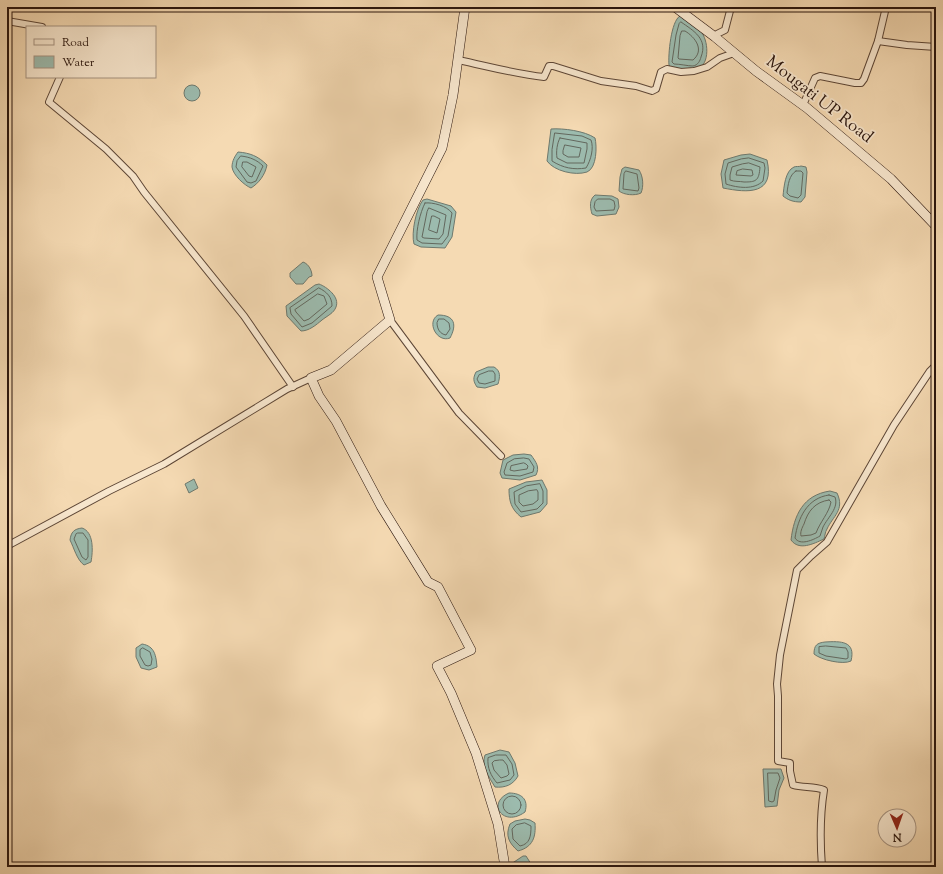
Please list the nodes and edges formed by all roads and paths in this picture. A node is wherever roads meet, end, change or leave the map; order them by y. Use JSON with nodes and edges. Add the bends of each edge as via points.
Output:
{"nodes":[{"id":1,"x":465,"y":7,"type":"edge"},
{"id":2,"x":675,"y":7,"type":"edge"},
{"id":3,"x":731,"y":7,"type":"edge"},
{"id":4,"x":886,"y":7,"type":"edge"},
{"id":5,"x":7,"y":21,"type":"edge"},
{"id":6,"x":36,"y":26,"type":"edge"},
{"id":7,"x":715,"y":37,"type":"junction"},
{"id":8,"x":878,"y":41,"type":"junction"},
{"id":9,"x":936,"y":47,"type":"edge"},
{"id":10,"x":734,"y":53,"type":"junction"},
{"id":11,"x":458,"y":60,"type":"junction"},
{"id":12,"x":60,"y":78,"type":"edge"},
{"id":13,"x":803,"y":105,"type":"junction"},
{"id":14,"x":936,"y":226,"type":"edge"},
{"id":15,"x":390,"y":320,"type":"junction"},
{"id":16,"x":936,"y":365,"type":"edge"},
{"id":17,"x":311,"y":378,"type":"junction"},
{"id":18,"x":293,"y":387,"type":"junction"},
{"id":19,"x":502,"y":456,"type":"dead end"},
{"id":20,"x":7,"y":546,"type":"edge"},
{"id":21,"x":505,"y":867,"type":"edge"},
{"id":22,"x":822,"y":867,"type":"edge"}],
"edges":[{"from":1,"to":11,"type":"street"},
{"from":2,"to":7,"type":"street","name":"Mougati UP Road"},
{"from":3,"to":7,"type":"street","via":[[725,30]]},
{"from":4,"to":8,"type":"street"},
{"from":5,"to":6,"type":"street"},
{"from":7,"to":10,"type":"street","name":"Mougati UP Road"},
{"from":8,"to":9,"type":"street"},
{"from":8,"to":13,"type":"street","via":[[864,79],[860,83],[820,76],[815,78]]},
{"from":10,"to":11,"type":"street","via":[[694,71],[681,72],[667,68],[661,72],[656,89],[652,91],[636,86],[601,82],[553,66],[549,66],[544,77],[539,77]]},
{"from":10,"to":13,"type":"street","name":"Mougati UP Road"},
{"from":11,"to":15,"type":"street","via":[[442,148],[377,277]]},
{"from":12,"to":18,"type":"street","via":[[49,102],[106,149],[133,176],[244,316]]},
{"from":13,"to":14,"type":"street","name":"Mougati UP Road","via":[[891,179]]},
{"from":15,"to":17,"type":"street","via":[[331,370]]},
{"from":15,"to":19,"type":"street","via":[[459,413]]},
{"from":16,"to":22,"type":"street","via":[[894,424],[827,542],[797,570],[780,655],[777,684],[778,762],[790,763],[793,786],[824,790],[820,845]]},
{"from":17,"to":18,"type":"street"},
{"from":17,"to":21,"type":"street","via":[[381,506],[428,582],[438,587],[471,650],[437,666],[476,753],[498,824]]},
{"from":18,"to":20,"type":"street","via":[[164,464]]}]}
